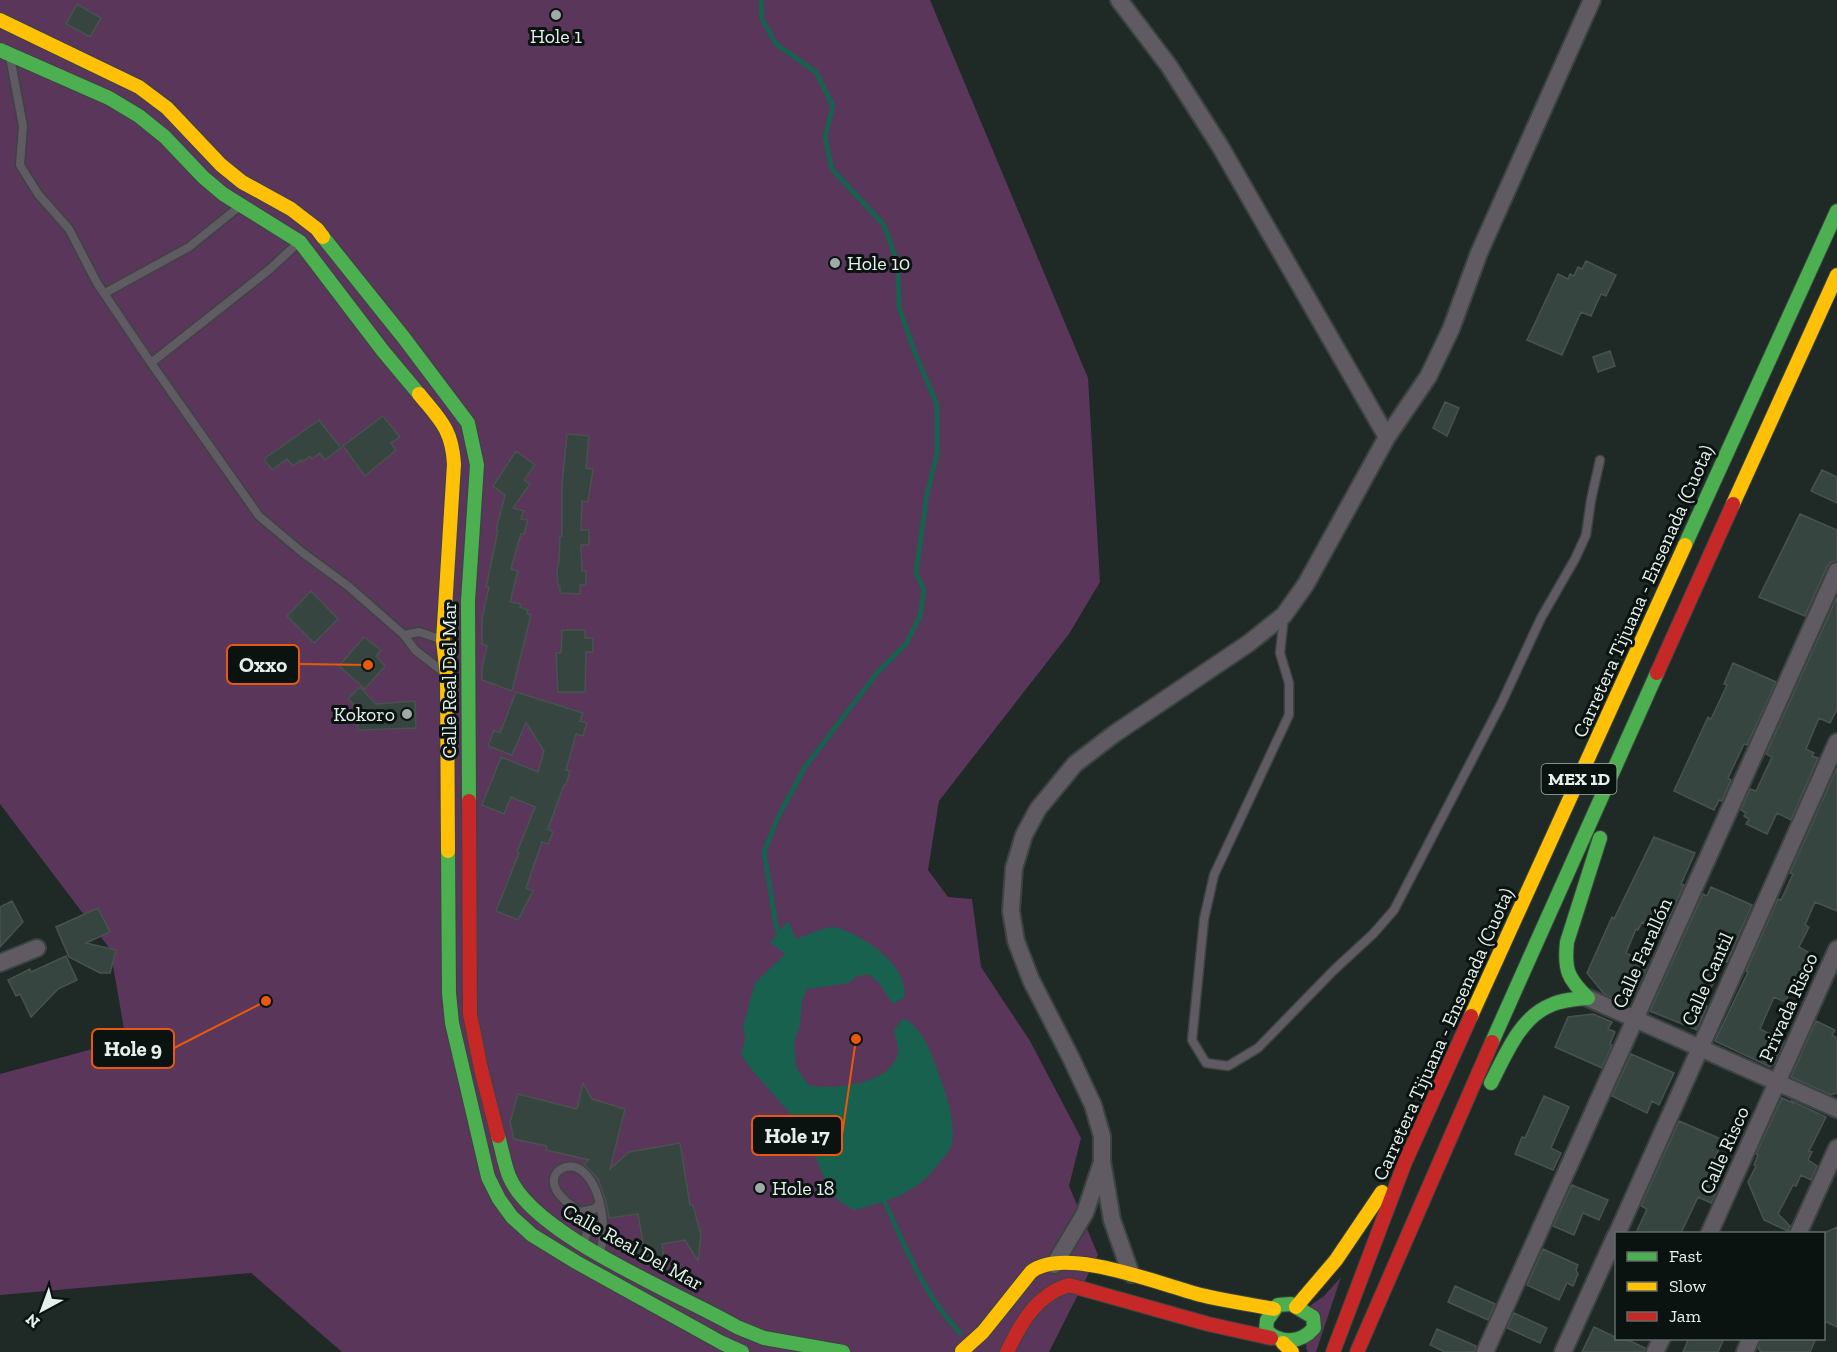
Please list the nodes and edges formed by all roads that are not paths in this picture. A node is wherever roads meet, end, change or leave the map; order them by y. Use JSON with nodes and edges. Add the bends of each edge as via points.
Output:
{"nodes":[{"id":1,"x":1119,"y":0,"type":"edge"},
{"id":2,"x":1592,"y":0,"type":"edge"},
{"id":3,"x":0,"y":20,"type":"edge"},
{"id":4,"x":5,"y":52,"type":"edge"},
{"id":5,"x":240,"y":206,"type":"junction"},
{"id":6,"x":1837,"y":211,"type":"edge"},
{"id":7,"x":316,"y":229,"type":"junction"},
{"id":8,"x":300,"y":242,"type":"junction"},
{"id":9,"x":1837,"y":275,"type":"edge"},
{"id":10,"x":105,"y":294,"type":"junction"},
{"id":11,"x":404,"y":338,"type":"junction"},
{"id":12,"x":383,"y":351,"type":"junction"},
{"id":13,"x":151,"y":363,"type":"junction"},
{"id":14,"x":1388,"y":436,"type":"junction"},
{"id":15,"x":1600,"y":460,"type":"dead end"},
{"id":16,"x":1837,"y":572,"type":"edge"},
{"id":17,"x":468,"y":601,"type":"junction"},
{"id":18,"x":445,"y":602,"type":"junction"},
{"id":19,"x":1284,"y":615,"type":"junction"},
{"id":20,"x":404,"y":635,"type":"junction"},
{"id":21,"x":443,"y":641,"type":"junction"},
{"id":22,"x":447,"y":675,"type":"junction"},
{"id":23,"x":468,"y":676,"type":"junction"},
{"id":24,"x":1837,"y":742,"type":"edge"},
{"id":25,"x":1620,"y":759,"type":"junction"},
{"id":26,"x":37,"y":948,"type":"dead end"},
{"id":27,"x":1837,"y":949,"type":"edge"},
{"id":28,"x":0,"y":963,"type":"edge"},
{"id":29,"x":1588,"y":999,"type":"junction"},
{"id":30,"x":1635,"y":1018,"type":"junction"},
{"id":31,"x":1699,"y":1048,"type":"junction"},
{"id":32,"x":481,"y":1069,"type":"junction"},
{"id":33,"x":464,"y":1073,"type":"junction"},
{"id":34,"x":1777,"y":1083,"type":"junction"},
{"id":35,"x":1837,"y":1110,"type":"edge"},
{"id":36,"x":1837,"y":1148,"type":"edge"},
{"id":37,"x":1442,"y":1156,"type":"junction"},
{"id":38,"x":1102,"y":1161,"type":"junction"},
{"id":39,"x":1405,"y":1162,"type":"junction"},
{"id":40,"x":600,"y":1203,"type":"junction"},
{"id":41,"x":580,"y":1212,"type":"junction"},
{"id":42,"x":1085,"y":1213,"type":"junction"},
{"id":43,"x":1112,"y":1220,"type":"junction"},
{"id":44,"x":1618,"y":1232,"type":"edge"},
{"id":45,"x":1709,"y":1232,"type":"edge"},
{"id":46,"x":1798,"y":1232,"type":"edge"},
{"id":47,"x":1615,"y":1238,"type":"edge"},
{"id":48,"x":583,"y":1246,"type":"junction"},
{"id":49,"x":599,"y":1254,"type":"junction"},
{"id":50,"x":576,"y":1262,"type":"junction"},
{"id":51,"x":1054,"y":1265,"type":"junction"},
{"id":52,"x":591,"y":1269,"type":"junction"},
{"id":53,"x":1131,"y":1275,"type":"junction"},
{"id":54,"x":1296,"y":1307,"type":"junction"},
{"id":55,"x":1274,"y":1309,"type":"junction"},
{"id":56,"x":1282,"y":1344,"type":"edge"},
{"id":57,"x":819,"y":1350,"type":"edge"},
{"id":58,"x":742,"y":1352,"type":"edge"},
{"id":59,"x":843,"y":1352,"type":"edge"},
{"id":60,"x":964,"y":1352,"type":"edge"},
{"id":61,"x":1007,"y":1352,"type":"edge"},
{"id":62,"x":1333,"y":1352,"type":"edge"},
{"id":63,"x":1357,"y":1352,"type":"edge"},
{"id":64,"x":1485,"y":1352,"type":"edge"},
{"id":65,"x":1563,"y":1352,"type":"edge"}],
"edges":[{"from":1,"to":14,"type":"street","via":[[1169,66],[1220,146]]},
{"from":2,"to":14,"type":"street","via":[[1428,377]]},
{"from":3,"to":7,"type":"main road","name":"Calle Real Del Mar","via":[[140,87],[167,108],[221,165]]},
{"from":4,"to":5,"type":"main road","name":"Calle Real Del Mar","via":[[109,98],[139,116]]},
{"from":4,"to":10,"type":"lane","via":[[23,126],[20,165],[38,194],[69,229]]},
{"from":5,"to":8,"type":"main road","name":"Calle Real Del Mar"},
{"from":5,"to":10,"type":"lane","via":[[189,247]]},
{"from":6,"to":39,"type":"main road","name":"Carretera Tijuana - Ensenada (Cuota)","number":"MEX 1D"},
{"from":7,"to":8,"type":"lane"},
{"from":7,"to":11,"type":"main road","name":"Calle Real Del Mar"},
{"from":8,"to":12,"type":"main road","name":"Calle Real Del Mar"},
{"from":8,"to":13,"type":"lane"},
{"from":9,"to":25,"type":"main road","number":"MEX 1D"},
{"from":10,"to":13,"type":"lane"},
{"from":11,"to":12,"type":"main road"},
{"from":11,"to":17,"type":"main road","name":"Calle Real Del Mar","via":[[468,423],[476,478]]},
{"from":12,"to":18,"type":"main road","name":"Calle Real Del Mar","via":[[447,428],[453,446]]},
{"from":13,"to":20,"type":"lane","via":[[260,516]]},
{"from":14,"to":19,"type":"street","via":[[1311,575]]},
{"from":15,"to":19,"type":"lane","via":[[1586,536],[1394,910],[1258,1048],[1228,1066],[1206,1063],[1192,1040],[1202,943],[1214,875],[1289,715],[1288,683],[1280,653]]},
{"from":16,"to":30,"type":"street","name":"Calle Farallón"},
{"from":17,"to":18,"type":"main road"},
{"from":17,"to":23,"type":"main road","name":"Calle Real Del Mar"},
{"from":18,"to":21,"type":"main road","name":"Calle Real Del Mar"},
{"from":19,"to":38,"type":"street","via":[[1075,764],[1038,809],[1024,835],[1014,868],[1011,911],[1016,941],[1093,1105],[1102,1136]]},
{"from":20,"to":21,"type":"lane","via":[[419,632]]},
{"from":20,"to":22,"type":"lane","via":[[415,650]]},
{"from":21,"to":22,"type":"main road","name":"Calle Real Del Mar"},
{"from":22,"to":23,"type":"lane"},
{"from":22,"to":33,"type":"main road","name":"Calle Real Del Mar","via":[[449,993]]},
{"from":23,"to":32,"type":"main road","name":"Calle Real Del Mar","via":[[469,986],[470,1014]]},
{"from":24,"to":31,"type":"street","name":"Calle Cantil"},
{"from":25,"to":29,"type":"main road","via":[[1611,804],[1567,942],[1566,971],[1570,982]]},
{"from":25,"to":37,"type":"main road","number":"MEX 1D"},
{"from":26,"to":28,"type":"street"},
{"from":27,"to":34,"type":"street","name":"Privada Risco"},
{"from":29,"to":30,"type":"street"},
{"from":29,"to":37,"type":"main road","via":[[1567,1000],[1537,1012],[1519,1035],[1464,1132]]},
{"from":30,"to":31,"type":"street"},
{"from":30,"to":64,"type":"street","name":"Calle Farallón"},
{"from":31,"to":34,"type":"street"},
{"from":31,"to":44,"type":"street","name":"Calle Cantil"},
{"from":32,"to":33,"type":"lane"},
{"from":32,"to":48,"type":"main road","name":"Calle Real Del Mar","via":[[509,1177],[518,1193],[529,1207]]},
{"from":33,"to":50,"type":"main road","name":"Calle Real Del Mar","via":[[488,1177],[499,1199],[532,1235]]},
{"from":34,"to":35,"type":"street"},
{"from":34,"to":45,"type":"street","name":"Calle Risco"},
{"from":36,"to":46,"type":"street"},
{"from":37,"to":63,"type":"main road","number":"MEX 1D"},
{"from":38,"to":42,"type":"street"},
{"from":38,"to":43,"type":"street"},
{"from":39,"to":54,"type":"main road","via":[[1336,1260]]},
{"from":39,"to":62,"type":"main road","name":"Carretera Tijuana - Ensenada (Cuota)","number":"MEX 1D"},
{"from":40,"to":41,"type":"lane","via":[[594,1209]]},
{"from":40,"to":41,"type":"lane","via":[[598,1193],[581,1170],[562,1167],[557,1172],[555,1188]]},
{"from":40,"to":49,"type":"lane","via":[[603,1234]]},
{"from":41,"to":48,"type":"lane","via":[[589,1226]]},
{"from":42,"to":43,"type":"street"},
{"from":42,"to":51,"type":"street"},
{"from":43,"to":53,"type":"street"},
{"from":47,"to":65,"type":"street","name":"Calle Cantil"},
{"from":48,"to":49,"type":"main road","name":"Calle Real Del Mar"},
{"from":48,"to":50,"type":"lane"},
{"from":49,"to":52,"type":"lane"},
{"from":49,"to":57,"type":"main road","name":"Calle Real Del Mar","via":[[737,1328]]},
{"from":50,"to":52,"type":"main road","name":"Calle Real Del Mar"},
{"from":51,"to":53,"type":"main road","via":[[1089,1265]]},
{"from":51,"to":60,"type":"main road","via":[[1037,1268],[1026,1277]]},
{"from":52,"to":58,"type":"main road","name":"Calle Real Del Mar"},
{"from":53,"to":55,"type":"main road","via":[[1215,1299]]},
{"from":54,"to":55,"type":"main road","via":[[1286,1304]]},
{"from":54,"to":56,"type":"main road","via":[[1313,1317],[1314,1330],[1305,1340]]},
{"from":55,"to":56,"type":"main road","via":[[1267,1316],[1266,1330]]},
{"from":56,"to":61,"type":"main road","via":[[1069,1285],[1059,1286],[1040,1300]]},
{"from":57,"to":59,"type":"main road","name":"Calle Real Del Mar"}]}
